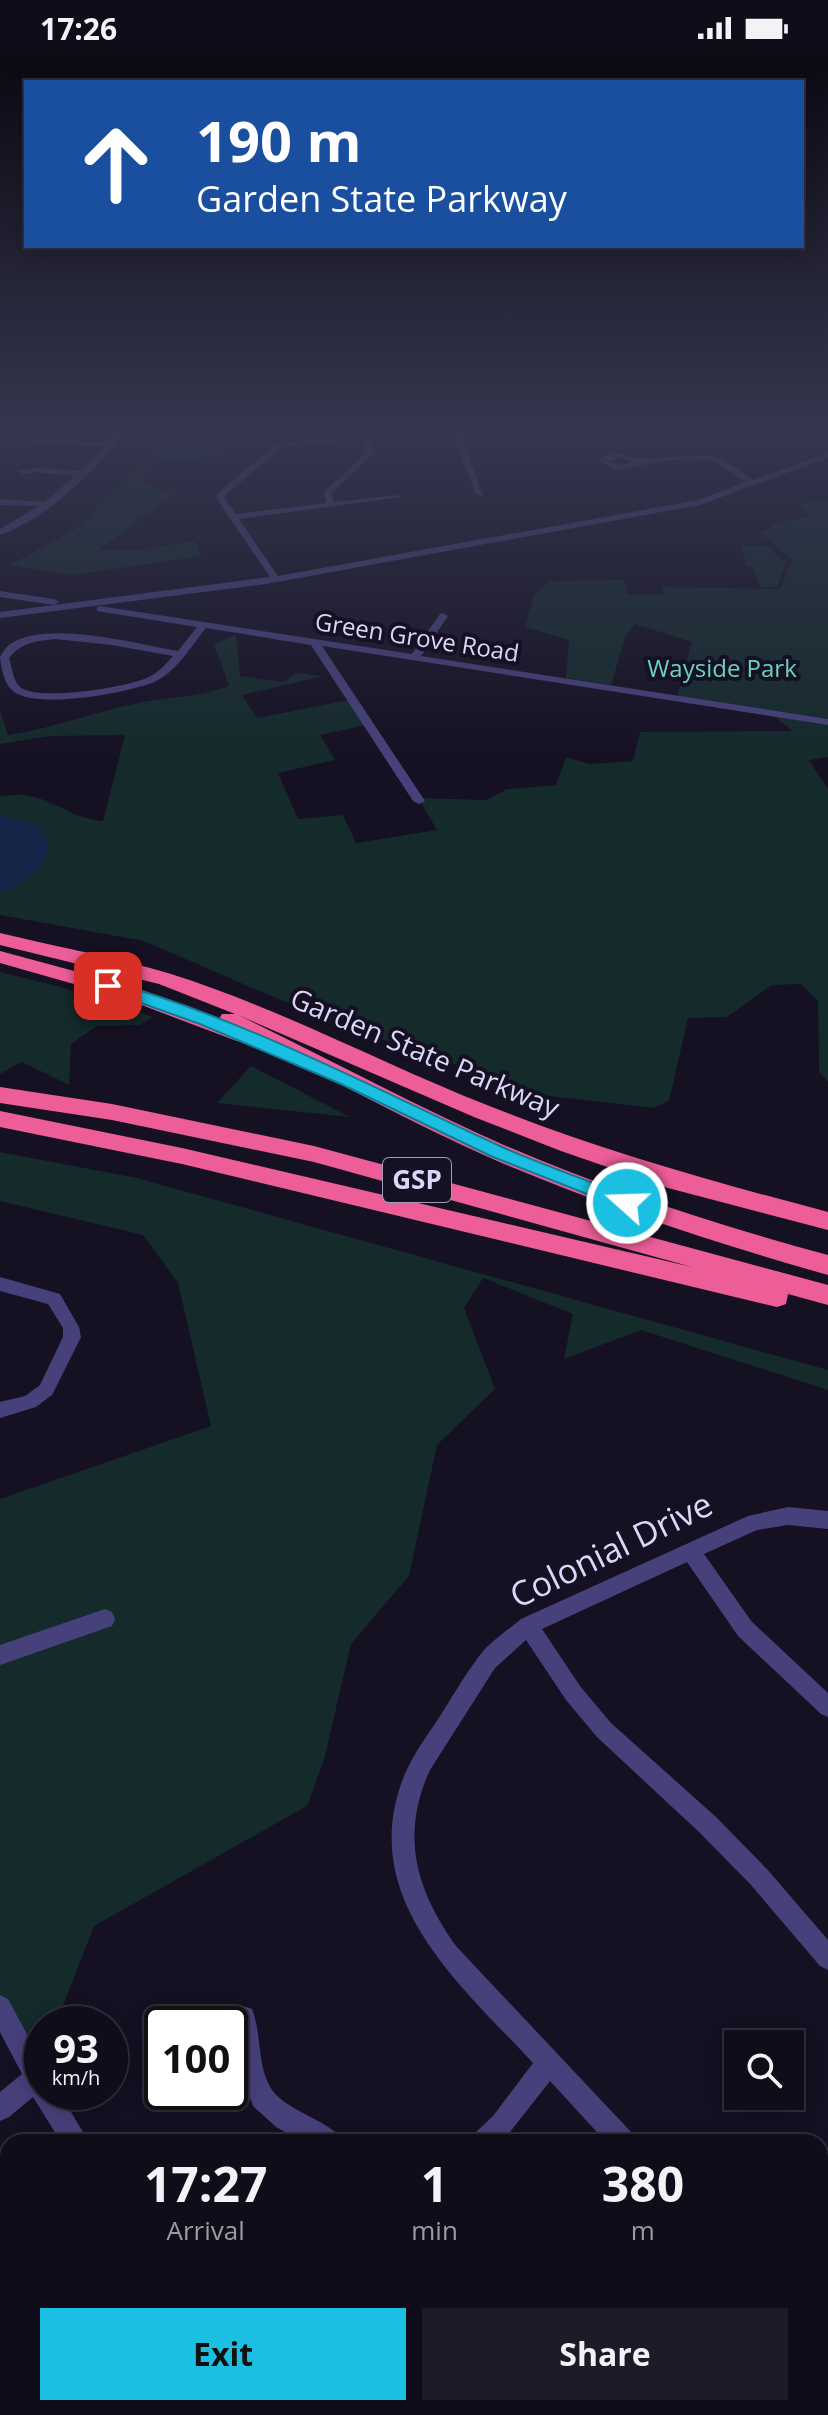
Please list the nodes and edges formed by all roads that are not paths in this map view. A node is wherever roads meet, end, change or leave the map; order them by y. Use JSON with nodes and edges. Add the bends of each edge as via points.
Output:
{"nodes":[{"id":1,"x":250,"y":541,"type":"edge"},
{"id":2,"x":485,"y":541,"type":"edge"},
{"id":3,"x":276,"y":579,"type":"junction"},
{"id":4,"x":0,"y":594,"type":"edge"},
{"id":5,"x":34,"y":600,"type":"junction"},
{"id":6,"x":123,"y":600,"type":"junction"},
{"id":7,"x":76,"y":606,"type":"junction"},
{"id":8,"x":26,"y":612,"type":"junction"},
{"id":9,"x":123,"y":612,"type":"junction"},
{"id":10,"x":0,"y":615,"type":"edge"},
{"id":11,"x":443,"y":616,"type":"dead end"},
{"id":12,"x":204,"y":625,"type":"junction"},
{"id":13,"x":314,"y":642,"type":"junction"},
{"id":14,"x":178,"y":654,"type":"junction"},
{"id":15,"x":415,"y":658,"type":"junction"},
{"id":16,"x":828,"y":722,"type":"edge"},
{"id":17,"x":419,"y":801,"type":"dead end"},
{"id":18,"x":0,"y":939,"type":"edge"},
{"id":19,"x":0,"y":957,"type":"edge"},
{"id":20,"x":96,"y":963,"type":"junction"},
{"id":21,"x":346,"y":1080,"type":"junction"},
{"id":22,"x":0,"y":1095,"type":"edge"},
{"id":23,"x":0,"y":1119,"type":"edge"},
{"id":24,"x":828,"y":1221,"type":"edge"},
{"id":25,"x":828,"y":1265,"type":"edge"},
{"id":26,"x":0,"y":1284,"type":"edge"},
{"id":27,"x":828,"y":1295,"type":"edge"},
{"id":28,"x":828,"y":1309,"type":"edge"},
{"id":29,"x":0,"y":1410,"type":"edge"},
{"id":30,"x":828,"y":1520,"type":"edge"},
{"id":31,"x":690,"y":1551,"type":"junction"},
{"id":32,"x":105,"y":1619,"type":"dead end"},
{"id":33,"x":528,"y":1626,"type":"junction"},
{"id":34,"x":0,"y":1655,"type":"edge"},
{"id":35,"x":828,"y":1707,"type":"edge"},
{"id":36,"x":828,"y":1958,"type":"edge"},
{"id":37,"x":0,"y":2007,"type":"edge"},
{"id":38,"x":248,"y":2046,"type":"edge"},
{"id":39,"x":24,"y":2050,"type":"edge"},
{"id":40,"x":548,"y":2063,"type":"junction"},
{"id":41,"x":24,"y":2095,"type":"edge"},
{"id":42,"x":0,"y":2108,"type":"edge"},
{"id":43,"x":56,"y":2110,"type":"edge"},
{"id":44,"x":71,"y":2134,"type":"edge"},
{"id":45,"x":314,"y":2134,"type":"edge"},
{"id":46,"x":492,"y":2134,"type":"edge"},
{"id":47,"x":615,"y":2134,"type":"edge"}],
"edges":[{"from":1,"to":3,"type":"street"},
{"from":2,"to":3,"type":"street"},
{"from":3,"to":6,"type":"street"},
{"from":4,"to":5,"type":"street","name":"Green Grove Road"},
{"from":5,"to":7,"type":"street","name":"Green Grove Road"},
{"from":5,"to":8,"type":"street"},
{"from":6,"to":7,"type":"street"},
{"from":6,"to":9,"type":"street"},
{"from":7,"to":8,"type":"street"},
{"from":7,"to":9,"type":"street","name":"Green Grove Road"},
{"from":8,"to":10,"type":"street"},
{"from":9,"to":12,"type":"street","name":"Green Grove Road"},
{"from":11,"to":15,"type":"street"},
{"from":12,"to":13,"type":"street","name":"Green Grove Road"},
{"from":12,"to":14,"type":"street"},
{"from":13,"to":15,"type":"street","name":"Green Grove Road"},
{"from":13,"to":17,"type":"street"},
{"from":14,"to":14,"type":"street","via":[[53,635],[16,643],[4,658],[15,688],[42,698],[151,680]]},
{"from":15,"to":16,"type":"street","name":"Green Grove Road"},
{"from":18,"to":20,"type":"highway","name":"Garden State Parkway"},
{"from":19,"to":21,"type":"highway","name":"Garden State Parkway","via":[[175,1008]]},
{"from":20,"to":21,"type":"highway","via":[[193,1002]]},
{"from":20,"to":24,"type":"highway","name":"Garden State Parkway","via":[[165,979],[233,1004],[569,1145],[668,1179]]},
{"from":21,"to":25,"type":"highway","via":[[587,1188]]},
{"from":22,"to":27,"type":"highway","number":"GSP","via":[[314,1154]]},
{"from":23,"to":28,"type":"highway","number":"GSP","via":[[271,1176]]},
{"from":26,"to":29,"type":"street","via":[[54,1299],[72,1337],[46,1390],[30,1402]]},
{"from":30,"to":31,"type":"street","name":"Colonial Drive","via":[[771,1518]]},
{"from":31,"to":33,"type":"street","name":"Colonial Drive"},
{"from":31,"to":35,"type":"street","via":[[745,1629]]},
{"from":32,"to":34,"type":"street"},
{"from":33,"to":36,"type":"street","via":[[604,1730],[738,1856]]},
{"from":33,"to":40,"type":"street","name":"Colonial Drive","via":[[488,1661],[422,1762],[406,1806],[402,1839],[413,1896],[436,1939]]},
{"from":37,"to":39,"type":"street"},
{"from":38,"to":45,"type":"street","via":[[256,2091],[264,2104]]},
{"from":40,"to":46,"type":"street"},
{"from":40,"to":47,"type":"street","name":"Colonial Drive"},
{"from":41,"to":42,"type":"street"},
{"from":43,"to":44,"type":"street"}]}
